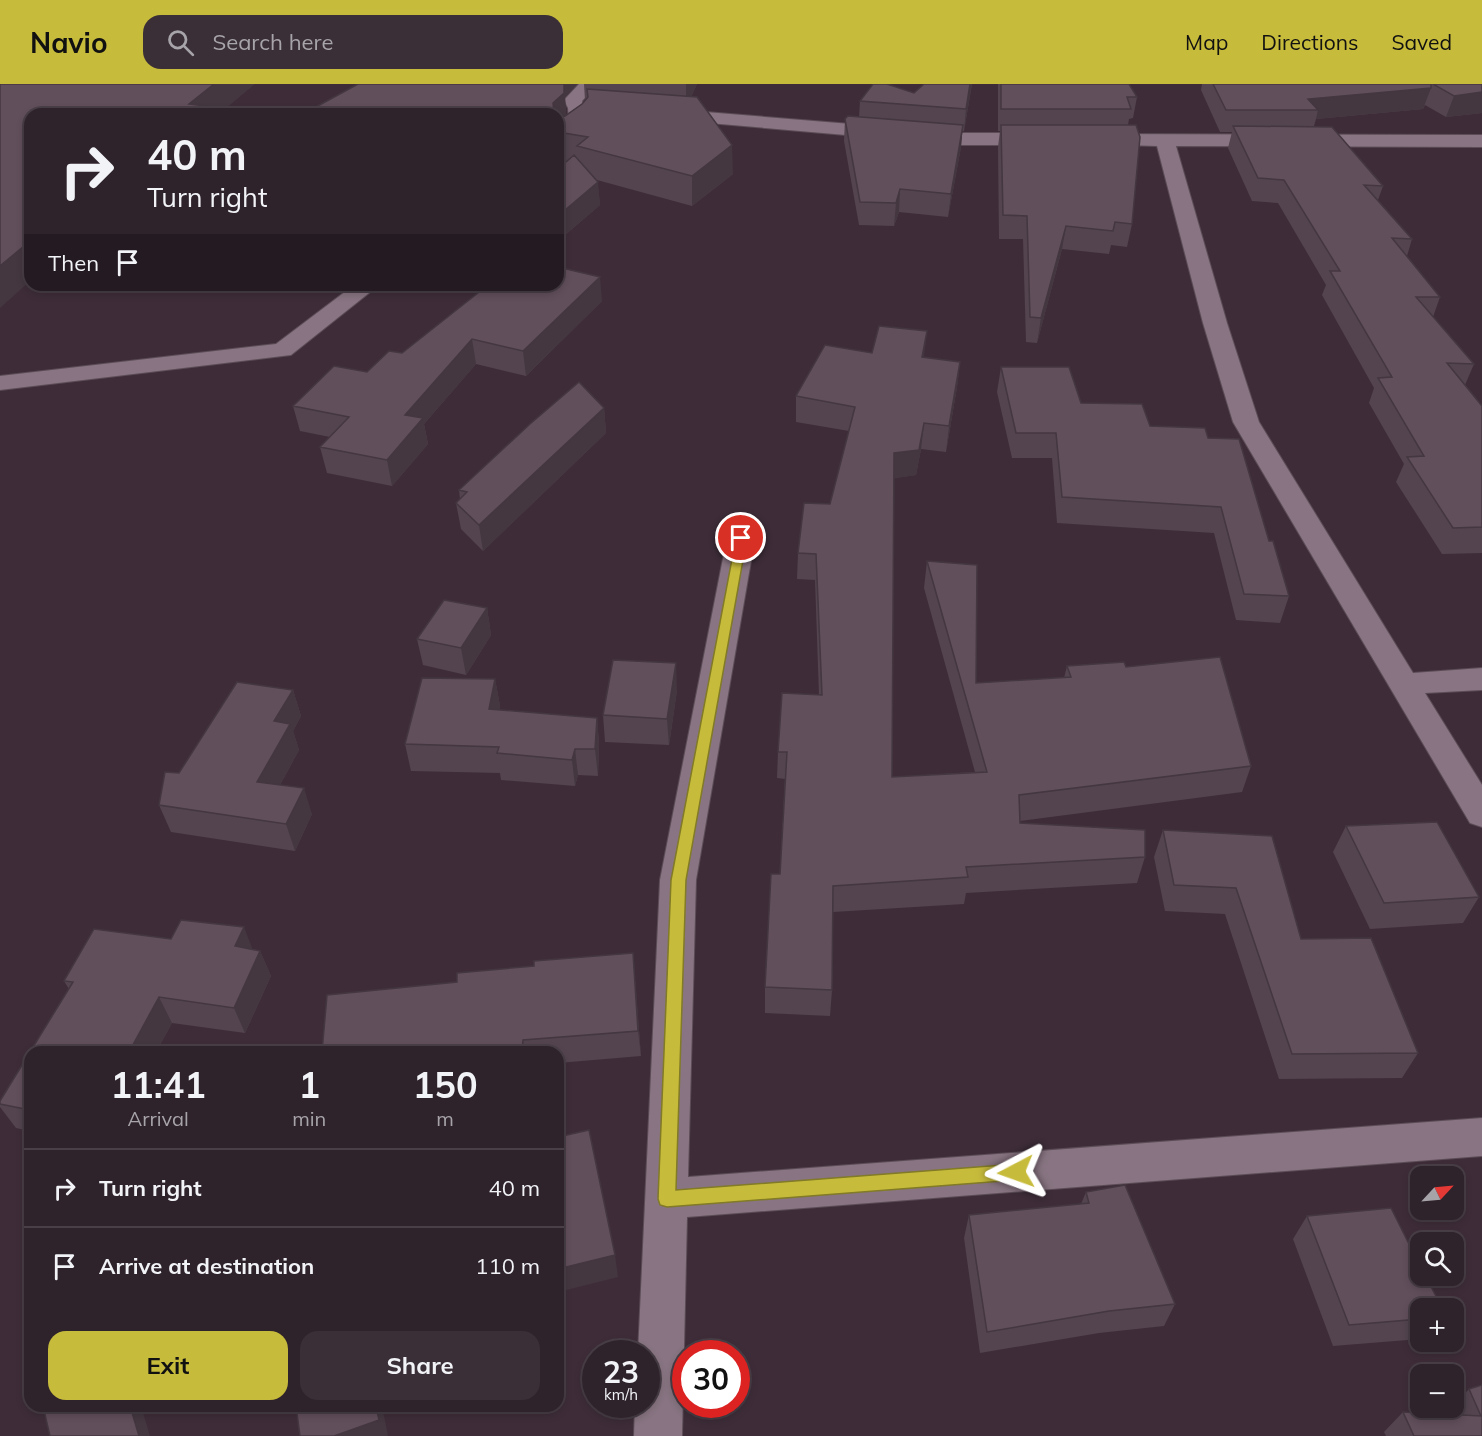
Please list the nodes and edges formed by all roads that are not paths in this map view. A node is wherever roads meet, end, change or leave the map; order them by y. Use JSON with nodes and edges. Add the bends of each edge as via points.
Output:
{"nodes":[{"id":1,"x":589,"y":84,"type":"edge"},
{"id":2,"x":577,"y":108,"type":"junction"},
{"id":3,"x":600,"y":110,"type":"edge"},
{"id":4,"x":647,"y":114,"type":"edge"},
{"id":5,"x":564,"y":135,"type":"edge"},
{"id":6,"x":1165,"y":140,"type":"junction"},
{"id":7,"x":1482,"y":141,"type":"edge"},
{"id":8,"x":360,"y":291,"type":"edge"},
{"id":9,"x":0,"y":383,"type":"edge"},
{"id":10,"x":741,"y":538,"type":"dead end"},
{"id":11,"x":1482,"y":679,"type":"edge"},
{"id":12,"x":1403,"y":684,"type":"junction"},
{"id":13,"x":1482,"y":814,"type":"edge"},
{"id":14,"x":1482,"y":1137,"type":"edge"},
{"id":15,"x":667,"y":1199,"type":"junction"},
{"id":16,"x":658,"y":1436,"type":"edge"}],
"edges":[{"from":1,"to":2,"type":"street","via":[[573,100]]},
{"from":2,"to":3,"type":"street"},
{"from":2,"to":5,"type":"street","via":[[579,124]]},
{"from":4,"to":6,"type":"street","via":[[961,139]]},
{"from":6,"to":7,"type":"street"},
{"from":6,"to":12,"type":"street","via":[[1246,422]]},
{"from":8,"to":9,"type":"street","via":[[283,350]]},
{"from":10,"to":15,"type":"street","via":[[678,880]]},
{"from":11,"to":12,"type":"street"},
{"from":12,"to":13,"type":"street"},
{"from":14,"to":15,"type":"street"},
{"from":15,"to":16,"type":"street"}]}
